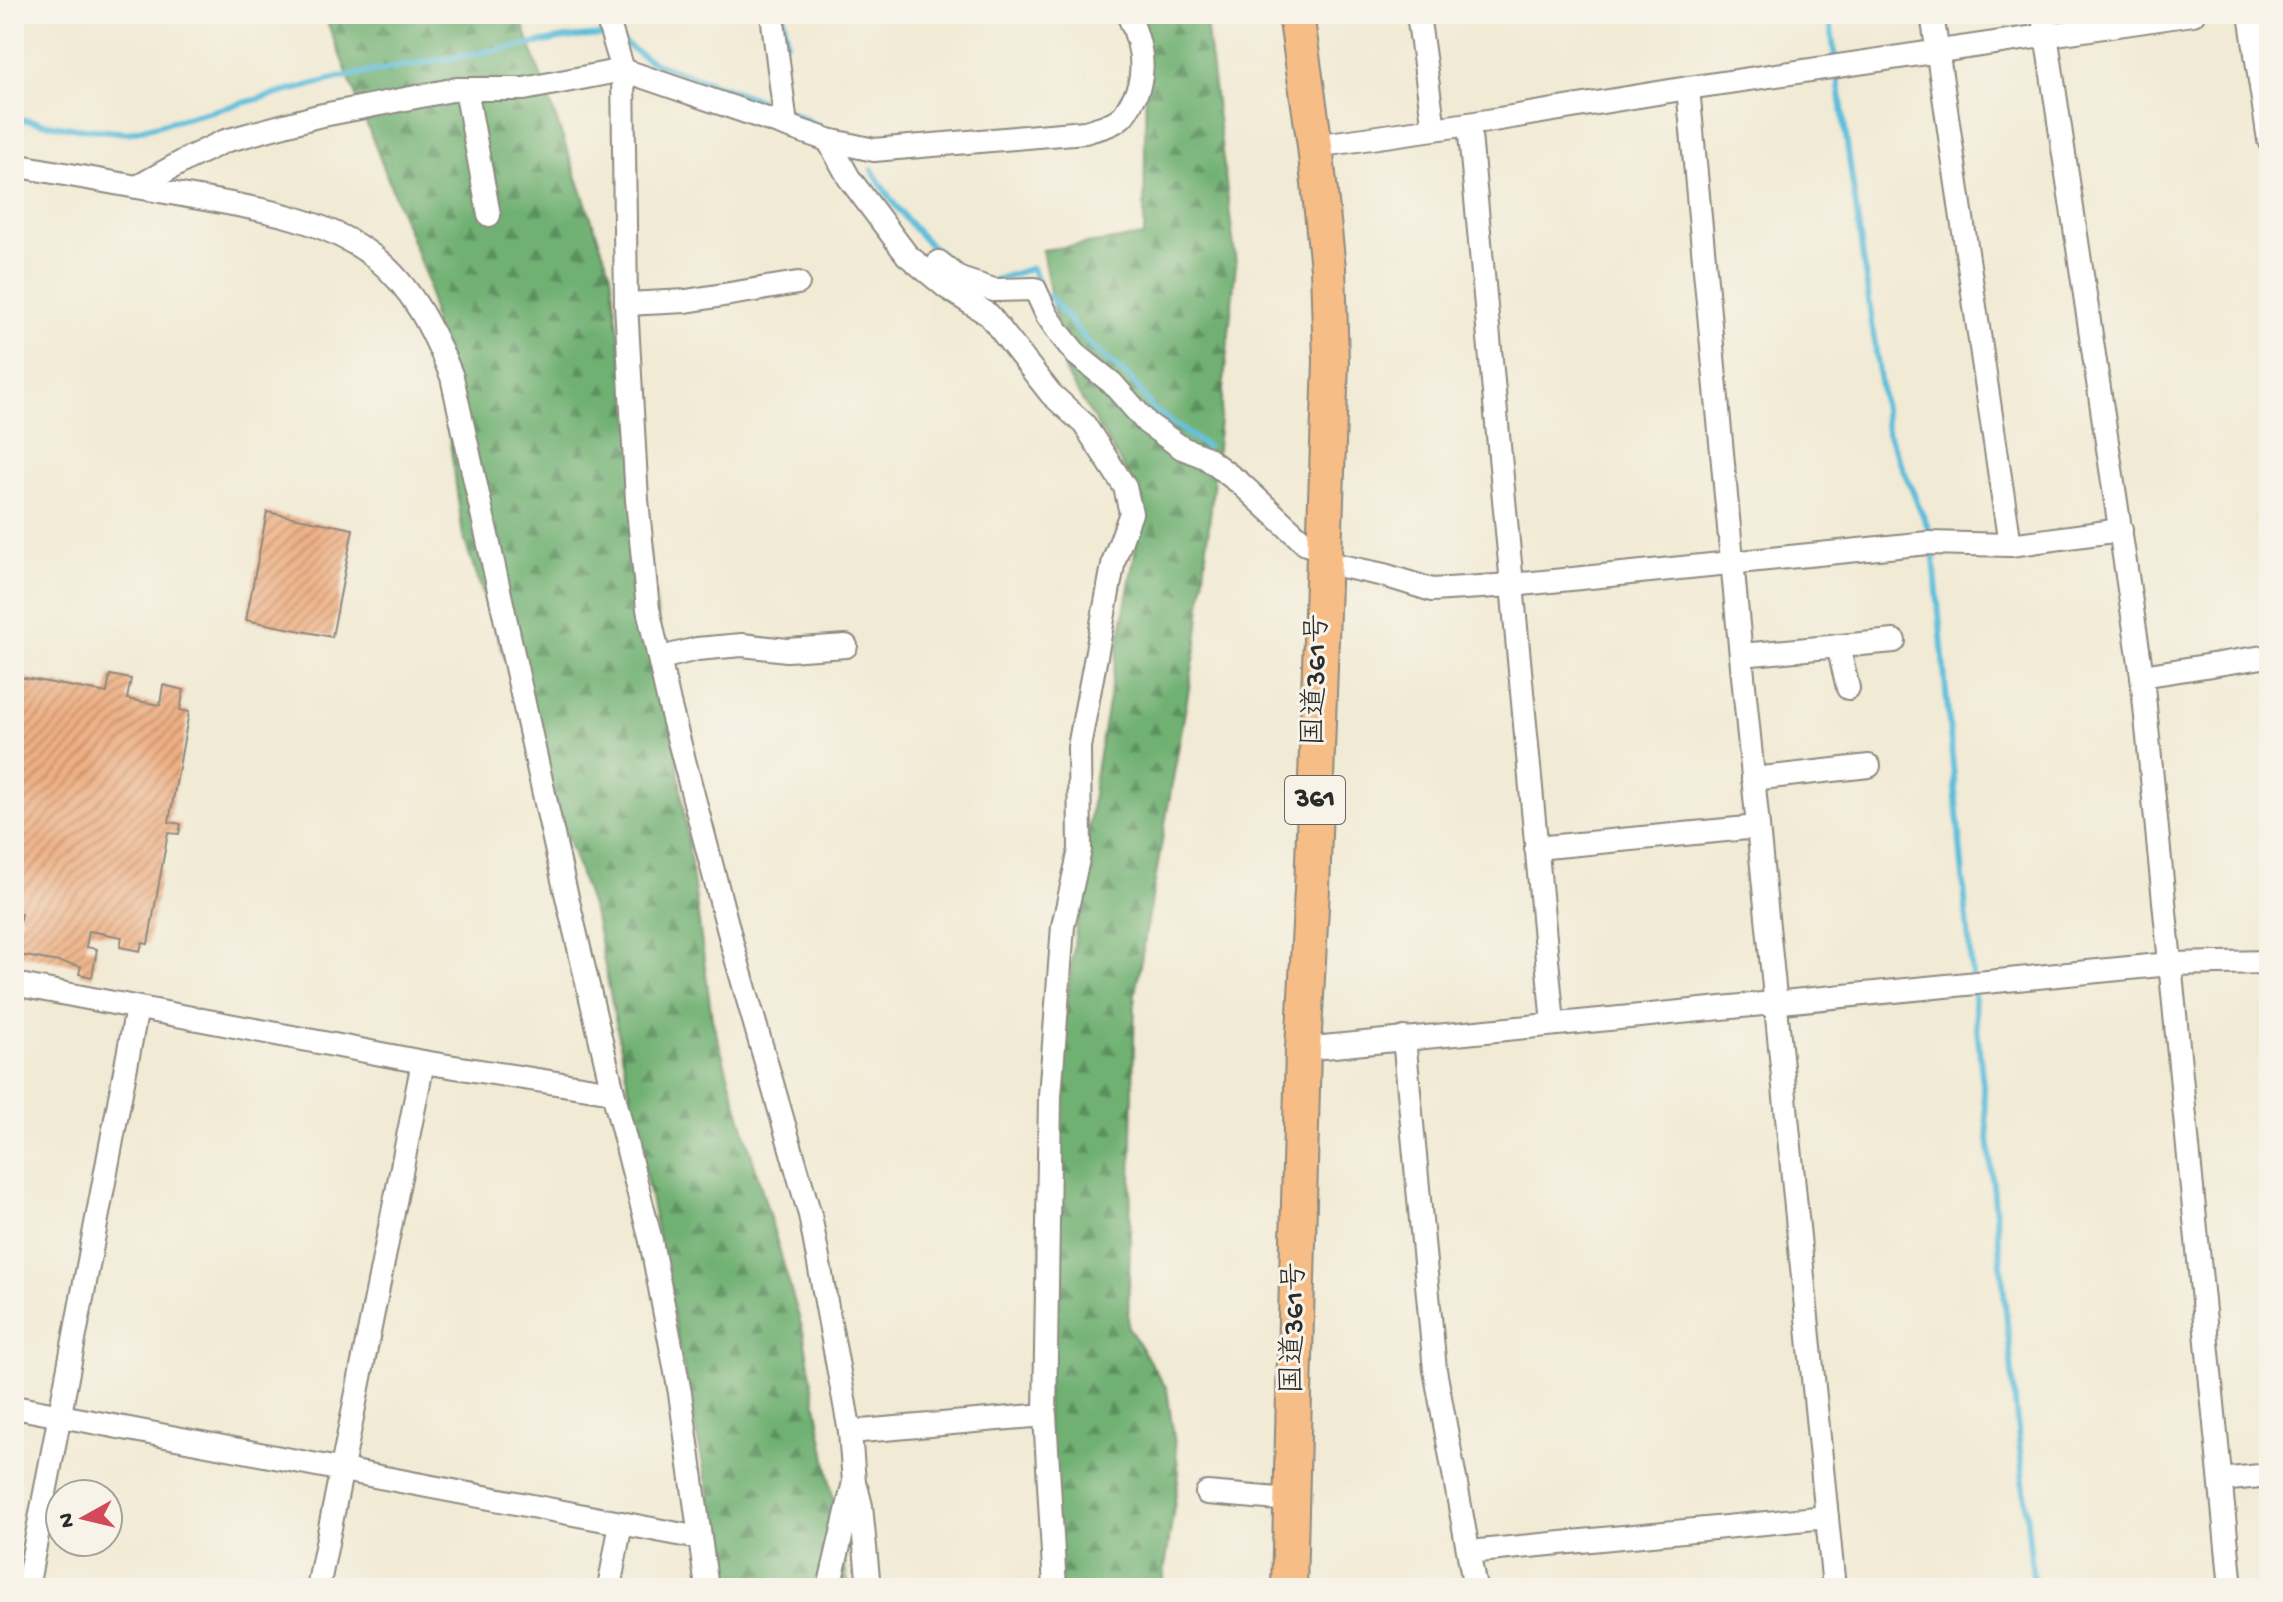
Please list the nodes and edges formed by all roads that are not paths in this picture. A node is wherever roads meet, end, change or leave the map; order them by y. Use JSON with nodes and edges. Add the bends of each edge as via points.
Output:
{"nodes":[{"id":1,"x":606,"y":14,"type":"edge"},
{"id":2,"x":772,"y":14,"type":"edge"},
{"id":3,"x":1128,"y":14,"type":"edge"},
{"id":4,"x":1296,"y":14,"type":"edge"},
{"id":5,"x":1418,"y":14,"type":"edge"},
{"id":6,"x":1932,"y":14,"type":"edge"},
{"id":7,"x":2193,"y":14,"type":"edge"},
{"id":8,"x":2250,"y":14,"type":"edge"},
{"id":9,"x":2044,"y":25,"type":"edge"},
{"id":10,"x":1938,"y":53,"type":"junction"},
{"id":11,"x":623,"y":70,"type":"junction"},
{"id":12,"x":1688,"y":88,"type":"junction"},
{"id":13,"x":466,"y":89,"type":"junction"},
{"id":14,"x":1469,"y":124,"type":"junction"},
{"id":15,"x":786,"y":125,"type":"junction"},
{"id":16,"x":1434,"y":129,"type":"junction"},
{"id":17,"x":828,"y":140,"type":"junction"},
{"id":18,"x":2269,"y":140,"type":"edge"},
{"id":19,"x":1315,"y":146,"type":"junction"},
{"id":20,"x":14,"y":165,"type":"edge"},
{"id":21,"x":137,"y":187,"type":"junction"},
{"id":22,"x":489,"y":215,"type":"dead end"},
{"id":23,"x":798,"y":283,"type":"dead end"},
{"id":24,"x":626,"y":304,"type":"junction"},
{"id":25,"x":2121,"y":530,"type":"junction"},
{"id":26,"x":2010,"y":545,"type":"junction"},
{"id":27,"x":1322,"y":555,"type":"junction"},
{"id":28,"x":1732,"y":556,"type":"junction"},
{"id":29,"x":1511,"y":579,"type":"junction"},
{"id":30,"x":1894,"y":641,"type":"dead end"},
{"id":31,"x":846,"y":646,"type":"dead end"},
{"id":32,"x":1838,"y":646,"type":"junction"},
{"id":33,"x":1741,"y":655,"type":"junction"},
{"id":34,"x":2269,"y":656,"type":"edge"},
{"id":35,"x":661,"y":658,"type":"junction"},
{"id":36,"x":2142,"y":676,"type":"junction"},
{"id":37,"x":1848,"y":688,"type":"dead end"},
{"id":38,"x":1869,"y":766,"type":"dead end"},
{"id":39,"x":1753,"y":779,"type":"junction"},
{"id":40,"x":1758,"y":827,"type":"junction"},
{"id":41,"x":1536,"y":848,"type":"junction"},
{"id":42,"x":2269,"y":962,"type":"edge"},
{"id":43,"x":2170,"y":964,"type":"junction"},
{"id":44,"x":14,"y":984,"type":"edge"},
{"id":45,"x":1775,"y":1002,"type":"junction"},
{"id":46,"x":137,"y":1008,"type":"junction"},
{"id":47,"x":1553,"y":1024,"type":"junction"},
{"id":48,"x":1404,"y":1038,"type":"junction"},
{"id":49,"x":1303,"y":1049,"type":"junction"},
{"id":50,"x":423,"y":1062,"type":"junction"},
{"id":51,"x":613,"y":1092,"type":"junction"},
{"id":52,"x":14,"y":1407,"type":"edge"},
{"id":53,"x":60,"y":1415,"type":"junction"},
{"id":54,"x":1045,"y":1415,"type":"junction"},
{"id":55,"x":850,"y":1432,"type":"junction"},
{"id":56,"x":342,"y":1468,"type":"junction"},
{"id":57,"x":2269,"y":1475,"type":"edge"},
{"id":58,"x":2221,"y":1480,"type":"junction"},
{"id":59,"x":854,"y":1482,"type":"junction"},
{"id":60,"x":1207,"y":1493,"type":"dead end"},
{"id":61,"x":1291,"y":1500,"type":"junction"},
{"id":62,"x":1827,"y":1517,"type":"junction"},
{"id":63,"x":621,"y":1523,"type":"junction"},
{"id":64,"x":699,"y":1538,"type":"junction"},
{"id":65,"x":1469,"y":1552,"type":"junction"},
{"id":66,"x":27,"y":1588,"type":"edge"},
{"id":67,"x":318,"y":1588,"type":"edge"},
{"id":68,"x":609,"y":1588,"type":"edge"},
{"id":69,"x":707,"y":1588,"type":"edge"},
{"id":70,"x":829,"y":1588,"type":"edge"},
{"id":71,"x":869,"y":1588,"type":"edge"},
{"id":72,"x":1055,"y":1588,"type":"edge"},
{"id":73,"x":1289,"y":1588,"type":"edge"},
{"id":74,"x":1475,"y":1588,"type":"edge"},
{"id":75,"x":1834,"y":1588,"type":"edge"},
{"id":76,"x":2231,"y":1588,"type":"edge"}],
"edges":[{"from":1,"to":11,"type":"street"},
{"from":2,"to":15,"type":"street"},
{"from":3,"to":17,"type":"street","via":[[1142,76],[1121,118],[1105,126],[1021,139],[874,150]]},
{"from":4,"to":19,"type":"highway","name":"国道361号","number":"361"},
{"from":5,"to":16,"type":"street"},
{"from":6,"to":10,"type":"street"},
{"from":7,"to":9,"type":"street"},
{"from":8,"to":18,"type":"street"},
{"from":9,"to":10,"type":"street"},
{"from":9,"to":25,"type":"street"},
{"from":10,"to":12,"type":"street"},
{"from":10,"to":26,"type":"street"},
{"from":11,"to":13,"type":"street","via":[[524,89]]},
{"from":11,"to":15,"type":"street"},
{"from":11,"to":24,"type":"street"},
{"from":12,"to":14,"type":"street"},
{"from":12,"to":28,"type":"street"},
{"from":13,"to":21,"type":"street","via":[[318,116],[225,141]]},
{"from":13,"to":22,"type":"street"},
{"from":14,"to":16,"type":"street"},
{"from":14,"to":29,"type":"street"},
{"from":15,"to":17,"type":"street"},
{"from":16,"to":19,"type":"street"},
{"from":17,"to":27,"type":"street","via":[[915,242],[960,279],[994,290],[1035,289],[1077,355],[1112,383],[1147,423],[1240,483]]},
{"from":17,"to":54,"type":"street","via":[[849,178],[907,255],[989,315],[1051,394],[1084,424],[1125,487],[1131,513],[1114,560],[1079,747],[1080,850],[1063,926],[1050,1096]]},
{"from":19,"to":27,"type":"highway","name":"国道361号","number":"361","via":[[1331,361]]},
{"from":20,"to":21,"type":"street"},
{"from":21,"to":51,"type":"street","via":[[269,211],[334,233],[373,257],[403,287],[432,329],[452,377]]},
{"from":23,"to":24,"type":"street","via":[[686,301]]},
{"from":24,"to":35,"type":"street","via":[[637,500],[648,609]]},
{"from":25,"to":26,"type":"street"},
{"from":25,"to":36,"type":"street"},
{"from":26,"to":28,"type":"street","via":[[1933,542]]},
{"from":27,"to":29,"type":"street","via":[[1432,590]]},
{"from":27,"to":49,"type":"highway","name":"国道361号","number":"361"},
{"from":28,"to":29,"type":"street"},
{"from":28,"to":33,"type":"street"},
{"from":29,"to":41,"type":"street"},
{"from":30,"to":32,"type":"street"},
{"from":31,"to":35,"type":"street","via":[[787,650],[742,645]]},
{"from":32,"to":33,"type":"street"},
{"from":32,"to":37,"type":"street"},
{"from":33,"to":39,"type":"street"},
{"from":34,"to":36,"type":"street"},
{"from":35,"to":55,"type":"street","via":[[734,951],[810,1215]]},
{"from":36,"to":43,"type":"street"},
{"from":38,"to":39,"type":"street"},
{"from":39,"to":40,"type":"street"},
{"from":40,"to":41,"type":"street"},
{"from":40,"to":45,"type":"street"},
{"from":41,"to":47,"type":"street"},
{"from":42,"to":43,"type":"street"},
{"from":43,"to":45,"type":"street"},
{"from":43,"to":58,"type":"street"},
{"from":44,"to":46,"type":"street"},
{"from":45,"to":47,"type":"street"},
{"from":45,"to":62,"type":"street"},
{"from":46,"to":50,"type":"street"},
{"from":46,"to":53,"type":"street"},
{"from":47,"to":48,"type":"street"},
{"from":48,"to":49,"type":"street"},
{"from":48,"to":65,"type":"street","via":[[1435,1370]]},
{"from":49,"to":61,"type":"highway","name":"国道361号","number":"361"},
{"from":50,"to":51,"type":"street"},
{"from":50,"to":56,"type":"street"},
{"from":51,"to":64,"type":"street","via":[[651,1241],[680,1393]]},
{"from":52,"to":53,"type":"street"},
{"from":53,"to":56,"type":"street"},
{"from":53,"to":66,"type":"street"},
{"from":54,"to":55,"type":"street"},
{"from":54,"to":72,"type":"street"},
{"from":55,"to":59,"type":"street"},
{"from":56,"to":63,"type":"street"},
{"from":56,"to":67,"type":"street"},
{"from":57,"to":58,"type":"street"},
{"from":58,"to":76,"type":"street"},
{"from":59,"to":70,"type":"street"},
{"from":59,"to":71,"type":"street"},
{"from":60,"to":61,"type":"street"},
{"from":61,"to":73,"type":"highway","name":"国道361号","number":"361"},
{"from":62,"to":65,"type":"street"},
{"from":62,"to":75,"type":"street"},
{"from":63,"to":64,"type":"street"},
{"from":63,"to":68,"type":"street"},
{"from":64,"to":69,"type":"street"},
{"from":65,"to":74,"type":"street"}]}
